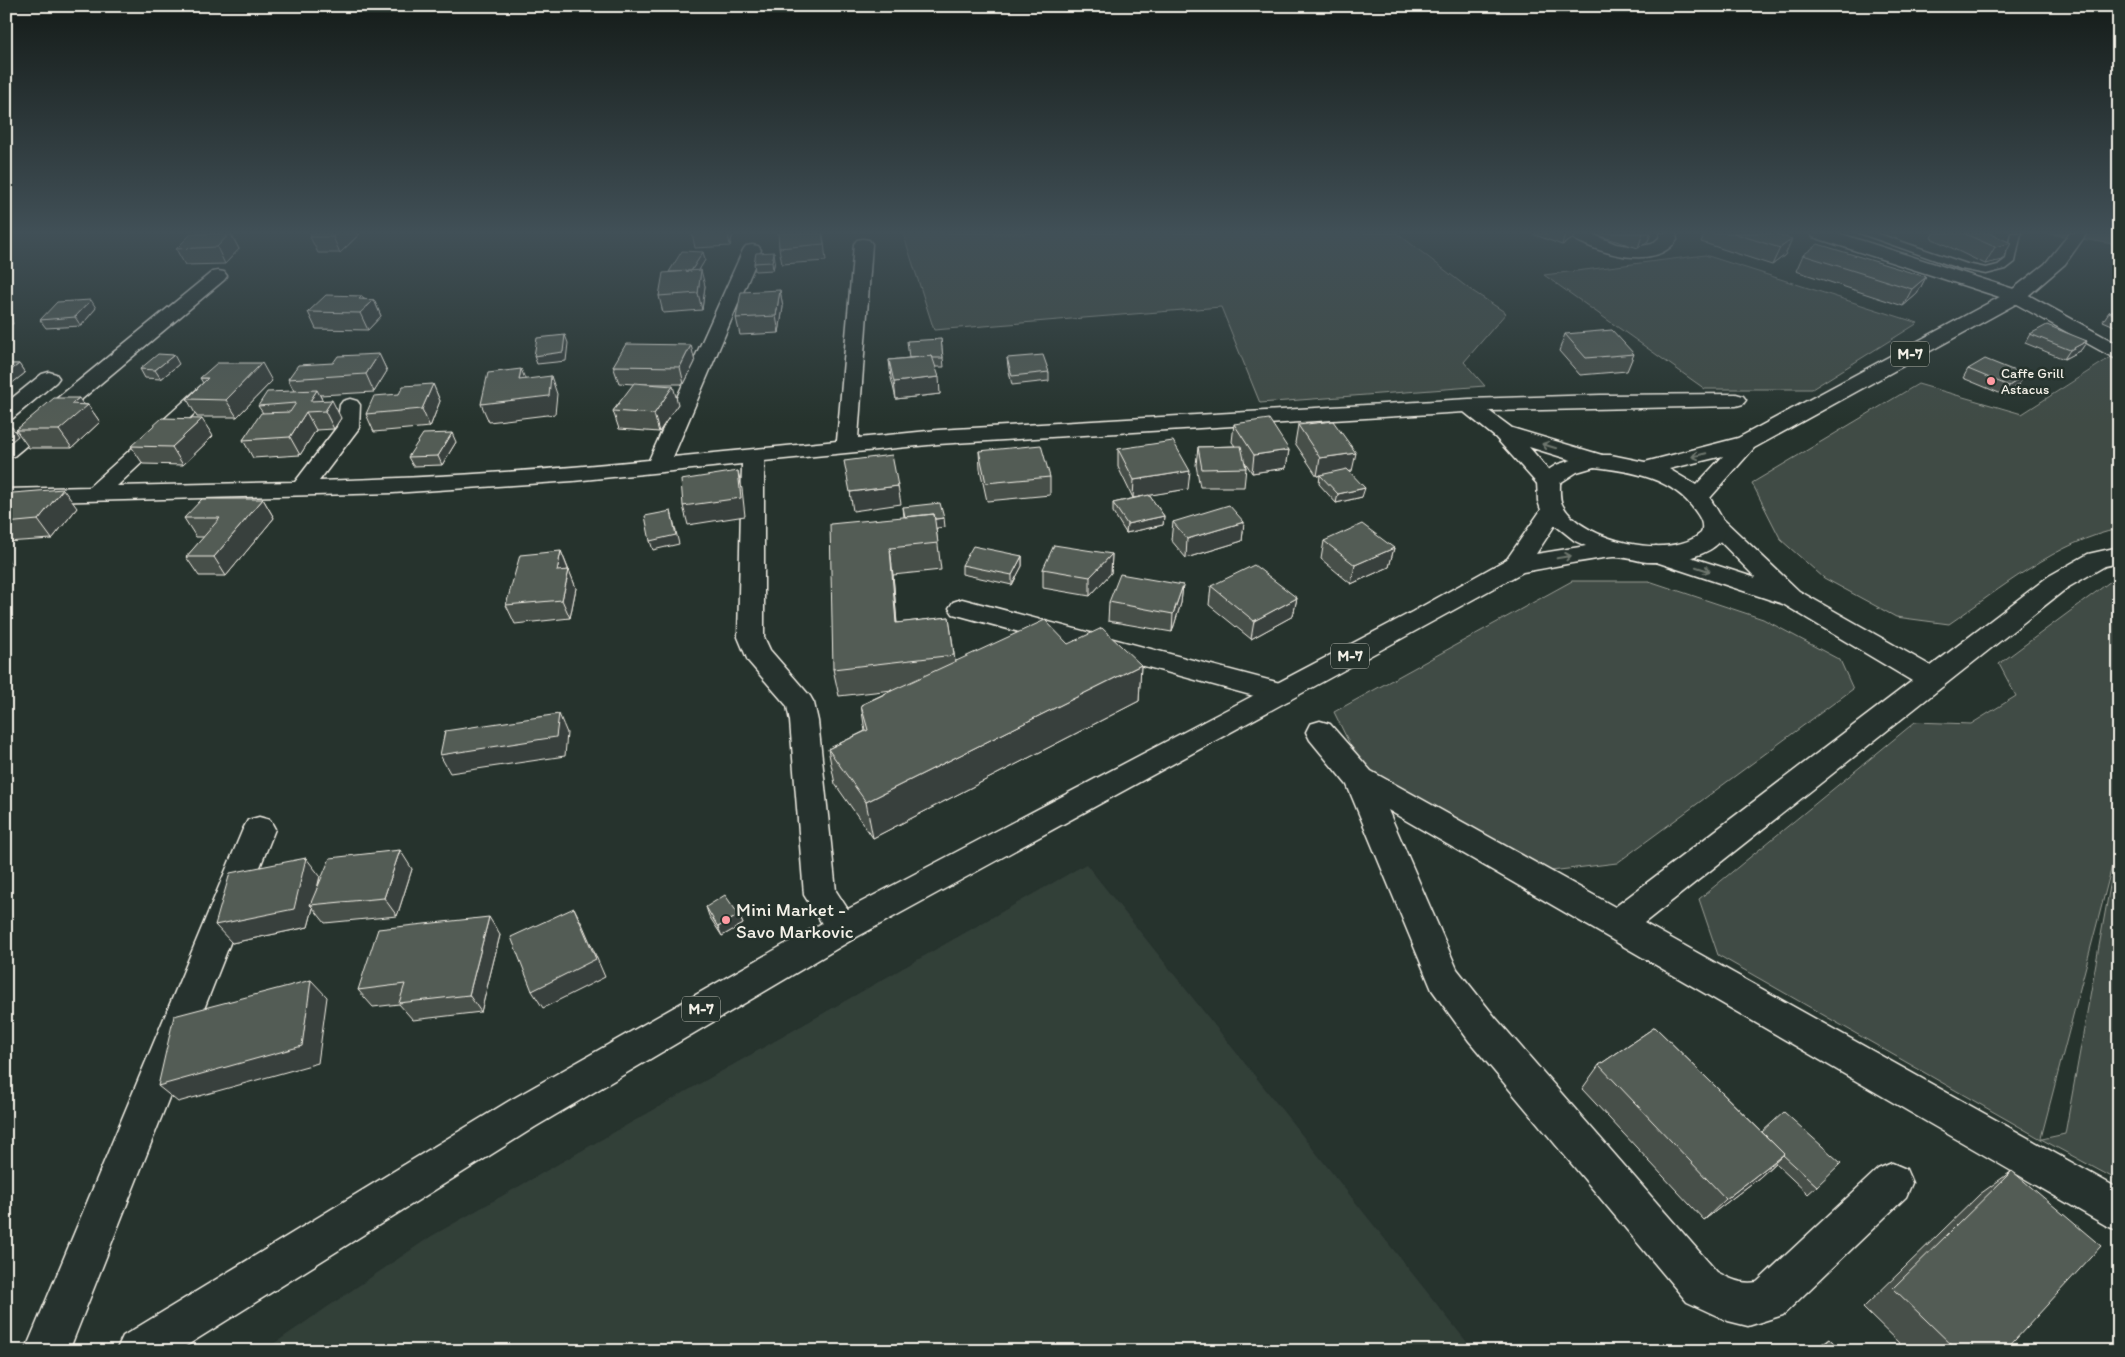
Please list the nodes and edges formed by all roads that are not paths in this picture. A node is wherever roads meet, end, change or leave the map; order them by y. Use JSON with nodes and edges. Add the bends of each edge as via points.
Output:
{"nodes":[{"id":1,"x":193,"y":296,"type":"edge"},
{"id":2,"x":732,"y":296,"type":"edge"},
{"id":3,"x":859,"y":296,"type":"edge"},
{"id":4,"x":2016,"y":296,"type":"joint"},
{"id":5,"x":2119,"y":353,"type":"edge"},
{"id":6,"x":227,"y":373,"type":"edge"},
{"id":7,"x":49,"y":378,"type":"dead end"},
{"id":8,"x":1736,"y":400,"type":"dead end"},
{"id":9,"x":350,"y":405,"type":"dead end"},
{"id":10,"x":1469,"y":405,"type":"junction"},
{"id":11,"x":6,"y":414,"type":"edge"},
{"id":12,"x":1503,"y":432,"type":"junction"},
{"id":13,"x":1746,"y":443,"type":"junction"},
{"id":14,"x":847,"y":446,"type":"junction"},
{"id":15,"x":6,"y":451,"type":"edge"},
{"id":16,"x":753,"y":455,"type":"junction"},
{"id":17,"x":1594,"y":460,"type":"junction"},
{"id":18,"x":658,"y":465,"type":"junction"},
{"id":19,"x":1644,"y":468,"type":"junction"},
{"id":20,"x":1548,"y":482,"type":"junction"},
{"id":21,"x":302,"y":488,"type":"junction"},
{"id":22,"x":96,"y":492,"type":"junction"},
{"id":23,"x":32,"y":495,"type":"junction"},
{"id":24,"x":6,"y":496,"type":"edge"},
{"id":25,"x":1698,"y":497,"type":"junction"},
{"id":26,"x":1553,"y":510,"type":"junction"},
{"id":27,"x":6,"y":518,"type":"edge"},
{"id":28,"x":1715,"y":524,"type":"junction"},
{"id":29,"x":1613,"y":548,"type":"junction"},
{"id":30,"x":1656,"y":554,"type":"junction"},
{"id":31,"x":2119,"y":555,"type":"edge"},
{"id":32,"x":1516,"y":565,"type":"junction"},
{"id":33,"x":1792,"y":598,"type":"junction"},
{"id":34,"x":962,"y":608,"type":"dead end"},
{"id":35,"x":1930,"y":679,"type":"junction"},
{"id":36,"x":1280,"y":693,"type":"junction"},
{"id":37,"x":1320,"y":732,"type":"dead end"},
{"id":38,"x":1360,"y":779,"type":"junction"},
{"id":39,"x":259,"y":829,"type":"dead end"},
{"id":40,"x":1616,"y":925,"type":"junction"},
{"id":41,"x":843,"y":928,"type":"junction"},
{"id":42,"x":1892,"y":1182,"type":"dead end"},
{"id":43,"x":2119,"y":1211,"type":"edge"},
{"id":44,"x":47,"y":1351,"type":"edge"},
{"id":45,"x":138,"y":1351,"type":"edge"}],
"edges":[{"from":1,"to":15,"type":"street"},
{"from":2,"to":18,"type":"street"},
{"from":3,"to":14,"type":"street"},
{"from":4,"to":5,"type":"street"},
{"from":4,"to":13,"type":"street","number":"M-7"},
{"from":6,"to":22,"type":"street"},
{"from":7,"to":11,"type":"street"},
{"from":8,"to":10,"type":"street"},
{"from":9,"to":21,"type":"street","via":[[348,428]]},
{"from":10,"to":12,"type":"street"},
{"from":10,"to":14,"type":"street","via":[[979,434]]},
{"from":17,"to":12,"type":"street","one_way":true},
{"from":12,"to":20,"type":"street"},
{"from":13,"to":19,"type":"street","number":"M-7","one_way":true},
{"from":13,"to":25,"type":"street","number":"M-7"},
{"from":14,"to":16,"type":"street"},
{"from":16,"to":18,"type":"street"},
{"from":16,"to":41,"type":"street","via":[[751,637],[758,654],[800,703],[820,895]]},
{"from":17,"to":19,"type":"street","number":"M-7"},
{"from":17,"to":20,"type":"street","number":"M-7","via":[[1557,472]]},
{"from":18,"to":21,"type":"street","via":[[487,481]]},
{"from":19,"to":25,"type":"street","number":"M-7","via":[[1671,478]]},
{"from":20,"to":26,"type":"street"},
{"from":21,"to":22,"type":"street"},
{"from":22,"to":23,"type":"street"},
{"from":23,"to":24,"type":"street"},
{"from":23,"to":27,"type":"street"},
{"from":25,"to":28,"type":"street","number":"M-7"},
{"from":26,"to":29,"type":"street","number":"M-7","via":[[1575,530]]},
{"from":26,"to":32,"type":"street","number":"M-7"},
{"from":28,"to":30,"type":"street","number":"M-7","via":[[1715,530],[1705,542],[1686,550]]},
{"from":28,"to":33,"type":"street"},
{"from":29,"to":30,"type":"street","number":"M-7"},
{"from":32,"to":29,"type":"street","number":"M-7","one_way":true},
{"from":30,"to":33,"type":"street","one_way":true},
{"from":31,"to":35,"type":"street","via":[[2097,560],[2058,582]]},
{"from":32,"to":36,"type":"street","number":"M-7"},
{"from":33,"to":35,"type":"street"},
{"from":34,"to":36,"type":"street"},
{"from":35,"to":40,"type":"street"},
{"from":36,"to":41,"type":"street","number":"M-7"},
{"from":37,"to":38,"type":"street"},
{"from":38,"to":40,"type":"street"},
{"from":38,"to":42,"type":"street","via":[[1444,979],[1482,1029],[1702,1287],[1728,1300],[1748,1305],[1768,1300]]},
{"from":39,"to":44,"type":"street"},
{"from":40,"to":43,"type":"street"},
{"from":41,"to":45,"type":"street","number":"M-7","via":[[522,1114]]}]}
